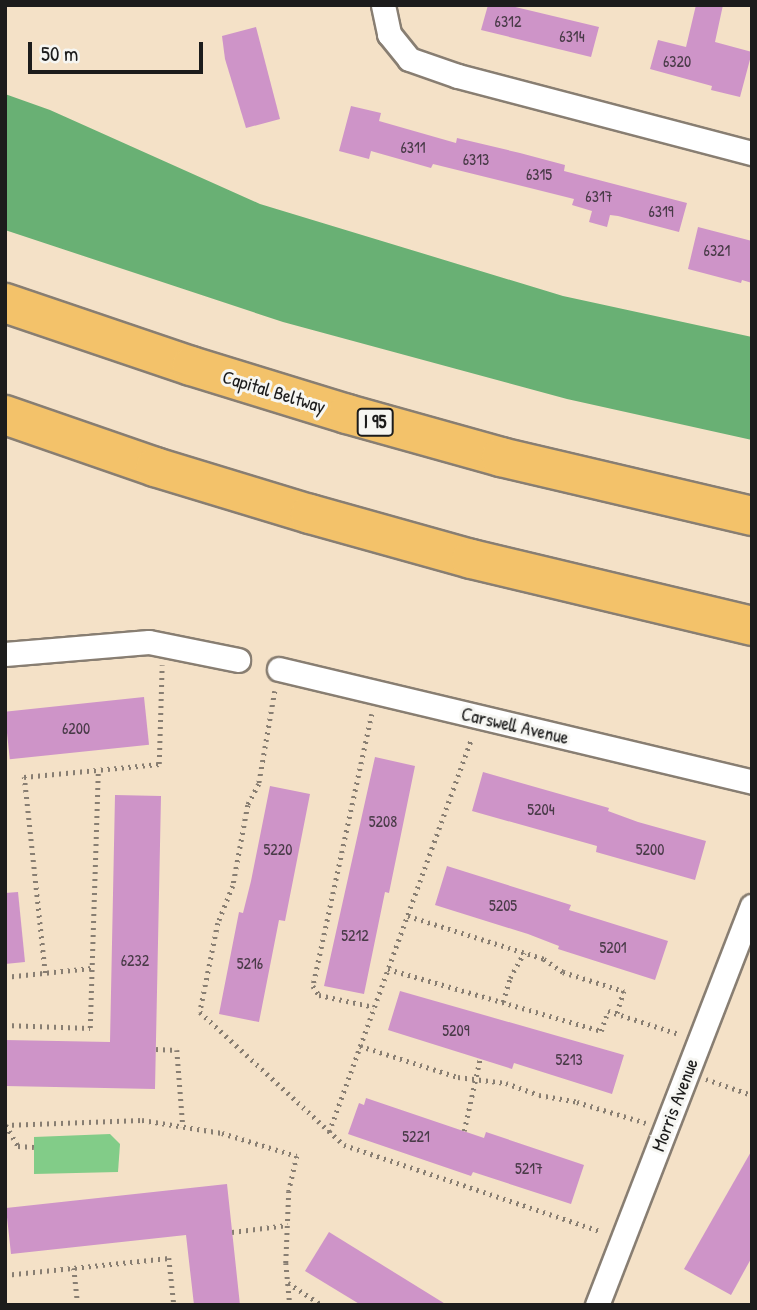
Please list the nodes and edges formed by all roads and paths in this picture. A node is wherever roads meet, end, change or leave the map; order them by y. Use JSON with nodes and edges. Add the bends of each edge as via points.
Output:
{"nodes":[{"id":1,"x":383,"y":5,"type":"edge"},
{"id":2,"x":752,"y":153,"type":"edge"},
{"id":3,"x":5,"y":303,"type":"edge"},
{"id":4,"x":5,"y":415,"type":"edge"},
{"id":5,"x":752,"y":516,"type":"edge"},
{"id":6,"x":752,"y":626,"type":"edge"},
{"id":7,"x":163,"y":643,"type":"junction"},
{"id":8,"x":5,"y":654,"type":"edge"},
{"id":9,"x":238,"y":660,"type":"dead end"},
{"id":10,"x":279,"y":669,"type":"joint"},
{"id":11,"x":376,"y":694,"type":"junction"},
{"id":12,"x":479,"y":718,"type":"junction"},
{"id":13,"x":98,"y":770,"type":"junction"},
{"id":14,"x":752,"y":782,"type":"edge"},
{"id":15,"x":752,"y":906,"type":"edge"},
{"id":16,"x":408,"y":916,"type":"junction"},
{"id":17,"x":524,"y":953,"type":"junction"},
{"id":18,"x":92,"y":968,"type":"junction"},
{"id":19,"x":388,"y":969,"type":"junction"},
{"id":20,"x":45,"y":973,"type":"junction"},
{"id":21,"x":5,"y":977,"type":"edge"},
{"id":22,"x":503,"y":1002,"type":"junction"},
{"id":23,"x":374,"y":1007,"type":"junction"},
{"id":24,"x":617,"y":1014,"type":"junction"},
{"id":25,"x":5,"y":1025,"type":"edge"},
{"id":26,"x":700,"y":1040,"type":"junction"},
{"id":27,"x":360,"y":1046,"type":"junction"},
{"id":28,"x":156,"y":1049,"type":"dead end"},
{"id":29,"x":480,"y":1059,"type":"dead end"},
{"id":30,"x":687,"y":1073,"type":"junction"},
{"id":31,"x":475,"y":1080,"type":"junction"},
{"id":32,"x":752,"y":1095,"type":"edge"},
{"id":33,"x":5,"y":1125,"type":"edge"},
{"id":34,"x":183,"y":1127,"type":"junction"},
{"id":35,"x":666,"y":1129,"type":"junction"},
{"id":36,"x":464,"y":1131,"type":"dead end"},
{"id":37,"x":329,"y":1132,"type":"junction"},
{"id":38,"x":34,"y":1147,"type":"dead end"},
{"id":39,"x":288,"y":1225,"type":"junction"},
{"id":40,"x":232,"y":1231,"type":"dead end"},
{"id":41,"x":623,"y":1238,"type":"junction"},
{"id":42,"x":75,"y":1268,"type":"junction"},
{"id":43,"x":5,"y":1275,"type":"edge"},
{"id":44,"x":287,"y":1283,"type":"junction"},
{"id":45,"x":78,"y":1305,"type":"edge"},
{"id":46,"x":174,"y":1305,"type":"edge"},
{"id":47,"x":290,"y":1305,"type":"edge"},
{"id":48,"x":322,"y":1305,"type":"edge"},
{"id":49,"x":597,"y":1305,"type":"edge"}],
"edges":[{"from":1,"to":2,"type":"street","via":[[389,34],[409,59]]},
{"from":3,"to":5,"type":"highway","name":"Capital Beltway","number":"I 95","via":[[347,414],[501,457]]},
{"from":4,"to":6,"type":"highway","via":[[310,514],[484,562]]},
{"from":7,"to":8,"type":"street"},
{"from":7,"to":9,"type":"street"},
{"from":7,"to":13,"type":"path","via":[[159,764]]},
{"from":10,"to":11,"type":"street","name":"Carswell Avenue"},
{"from":10,"to":37,"type":"path","via":[[259,784],[248,805],[233,886],[218,923],[200,1012]]},
{"from":11,"to":12,"type":"street","name":"Carswell Avenue"},
{"from":11,"to":23,"type":"path","via":[[313,986],[319,995]]},
{"from":12,"to":14,"type":"street","name":"Carswell Avenue"},
{"from":12,"to":16,"type":"path"},
{"from":13,"to":18,"type":"path"},
{"from":13,"to":20,"type":"path","via":[[24,777]]},
{"from":15,"to":26,"type":"street","name":"Morris Avenue"},
{"from":16,"to":17,"type":"path"},
{"from":16,"to":19,"type":"path"},
{"from":17,"to":22,"type":"path"},
{"from":17,"to":24,"type":"path","via":[[563,972],[624,991]]},
{"from":18,"to":20,"type":"path"},
{"from":18,"to":25,"type":"path","via":[[90,1028]]},
{"from":19,"to":22,"type":"path"},
{"from":19,"to":23,"type":"path"},
{"from":20,"to":21,"type":"path"},
{"from":22,"to":24,"type":"path","via":[[601,1031],[608,1011]]},
{"from":23,"to":27,"type":"path"},
{"from":24,"to":26,"type":"path"},
{"from":26,"to":30,"type":"street","name":"Morris Avenue"},
{"from":27,"to":31,"type":"path"},
{"from":27,"to":37,"type":"path"},
{"from":28,"to":34,"type":"path","via":[[177,1050]]},
{"from":29,"to":31,"type":"path"},
{"from":30,"to":32,"type":"path"},
{"from":30,"to":35,"type":"street","name":"Morris Avenue"},
{"from":31,"to":35,"type":"path","via":[[506,1083]]},
{"from":31,"to":36,"type":"path"},
{"from":33,"to":34,"type":"path","via":[[142,1120]]},
{"from":33,"to":38,"type":"path","via":[[18,1146]]},
{"from":34,"to":39,"type":"path","via":[[222,1133],[298,1156],[289,1191]]},
{"from":35,"to":41,"type":"street","name":"Morris Avenue"},
{"from":37,"to":41,"type":"path","via":[[344,1145]]},
{"from":39,"to":40,"type":"path"},
{"from":39,"to":44,"type":"path"},
{"from":41,"to":49,"type":"street","name":"Morris Avenue"},
{"from":42,"to":43,"type":"path"},
{"from":42,"to":45,"type":"path"},
{"from":42,"to":46,"type":"path","via":[[169,1258]]},
{"from":44,"to":47,"type":"path"},
{"from":44,"to":48,"type":"path"}]}
